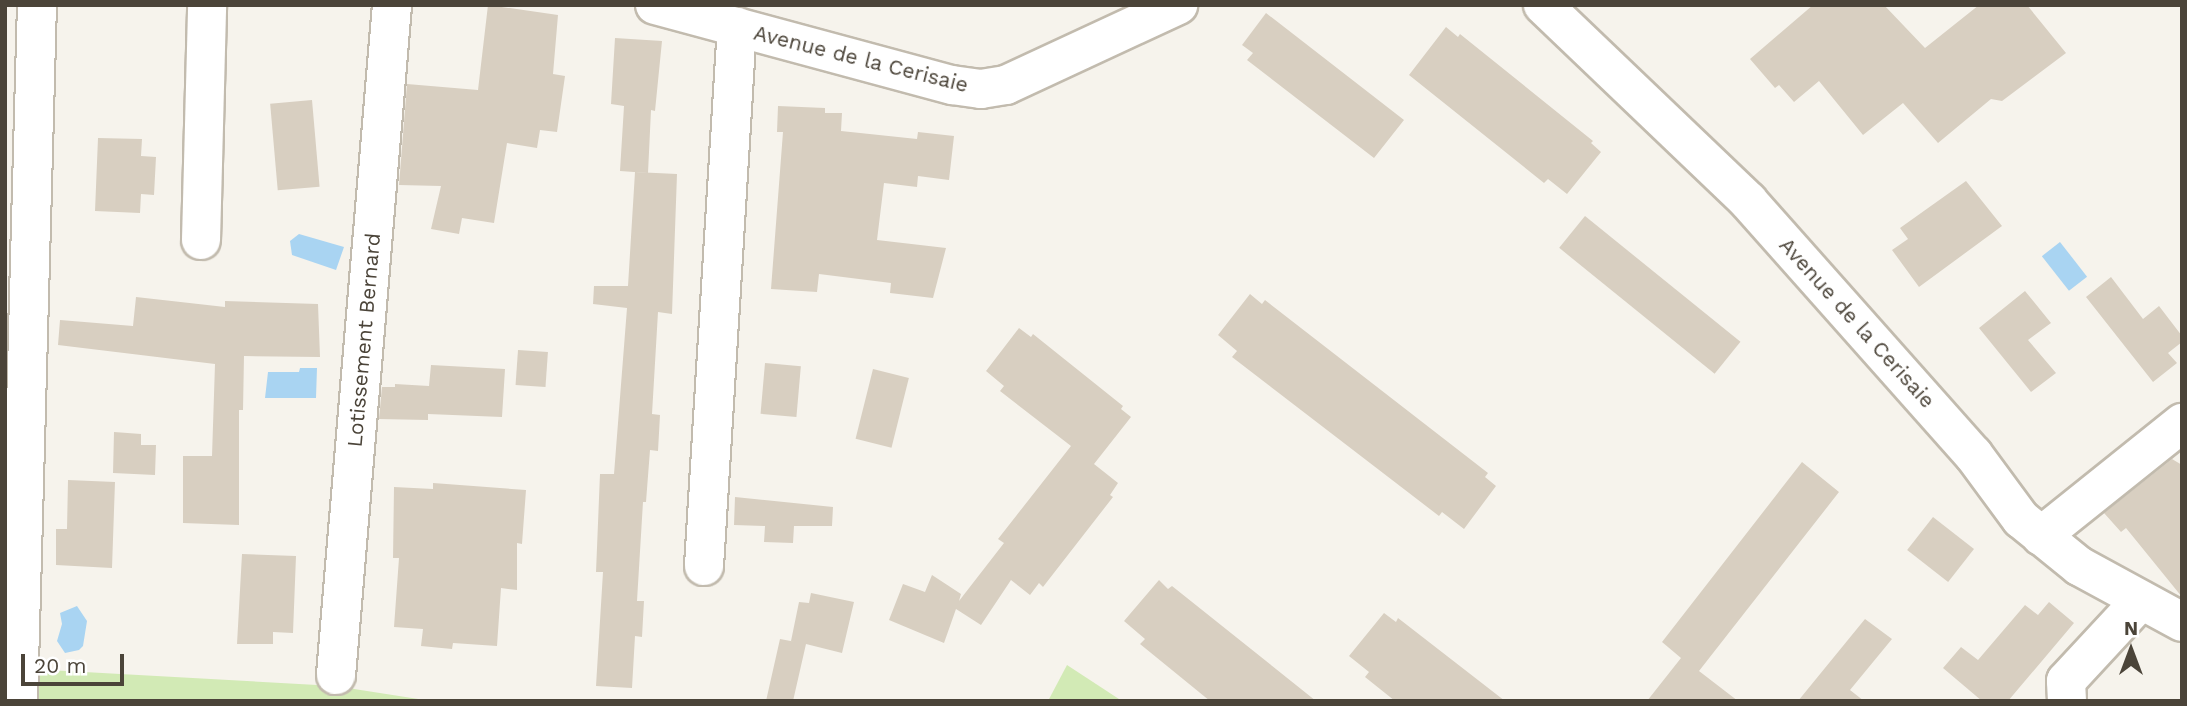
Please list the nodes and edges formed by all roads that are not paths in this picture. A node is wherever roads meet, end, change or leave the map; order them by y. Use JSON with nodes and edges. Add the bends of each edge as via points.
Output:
{"nodes":[{"id":1,"x":37,"y":5,"type":"edge"},
{"id":2,"x":206,"y":5,"type":"edge"},
{"id":3,"x":392,"y":5,"type":"edge"},
{"id":4,"x":655,"y":5,"type":"edge"},
{"id":5,"x":1178,"y":5,"type":"edge"},
{"id":6,"x":1543,"y":5,"type":"edge"},
{"id":7,"x":737,"y":27,"type":"junction"},
{"id":8,"x":201,"y":240,"type":"dead end"},
{"id":9,"x":2182,"y":423,"type":"edge"},
{"id":10,"x":2041,"y":536,"type":"junction"},
{"id":11,"x":704,"y":566,"type":"dead end"},
{"id":12,"x":2141,"y":600,"type":"junction"},
{"id":13,"x":2182,"y":622,"type":"edge"},
{"id":14,"x":336,"y":675,"type":"dead end"},
{"id":15,"x":18,"y":701,"type":"edge"},
{"id":16,"x":2067,"y":701,"type":"edge"}],
"edges":[{"from":1,"to":15,"type":"street"},
{"from":2,"to":8,"type":"street"},
{"from":3,"to":14,"type":"street","name":"Lotissement Bernard"},
{"from":4,"to":7,"type":"street","name":"Avenue de la Cerisaie"},
{"from":5,"to":7,"type":"street","name":"Avenue de la Cerisaie","via":[[1006,85],[981,89]]},
{"from":6,"to":10,"type":"street","name":"Avenue de la Cerisaie","via":[[1748,201],[1973,454],[2021,519]]},
{"from":7,"to":11,"type":"street"},
{"from":9,"to":10,"type":"street"},
{"from":10,"to":12,"type":"street","name":"Avenue de la Cerisaie","via":[[2079,566]]},
{"from":12,"to":13,"type":"street","name":"Avenue de la Cerisaie"},
{"from":12,"to":16,"type":"street","via":[[2066,681]]}]}
